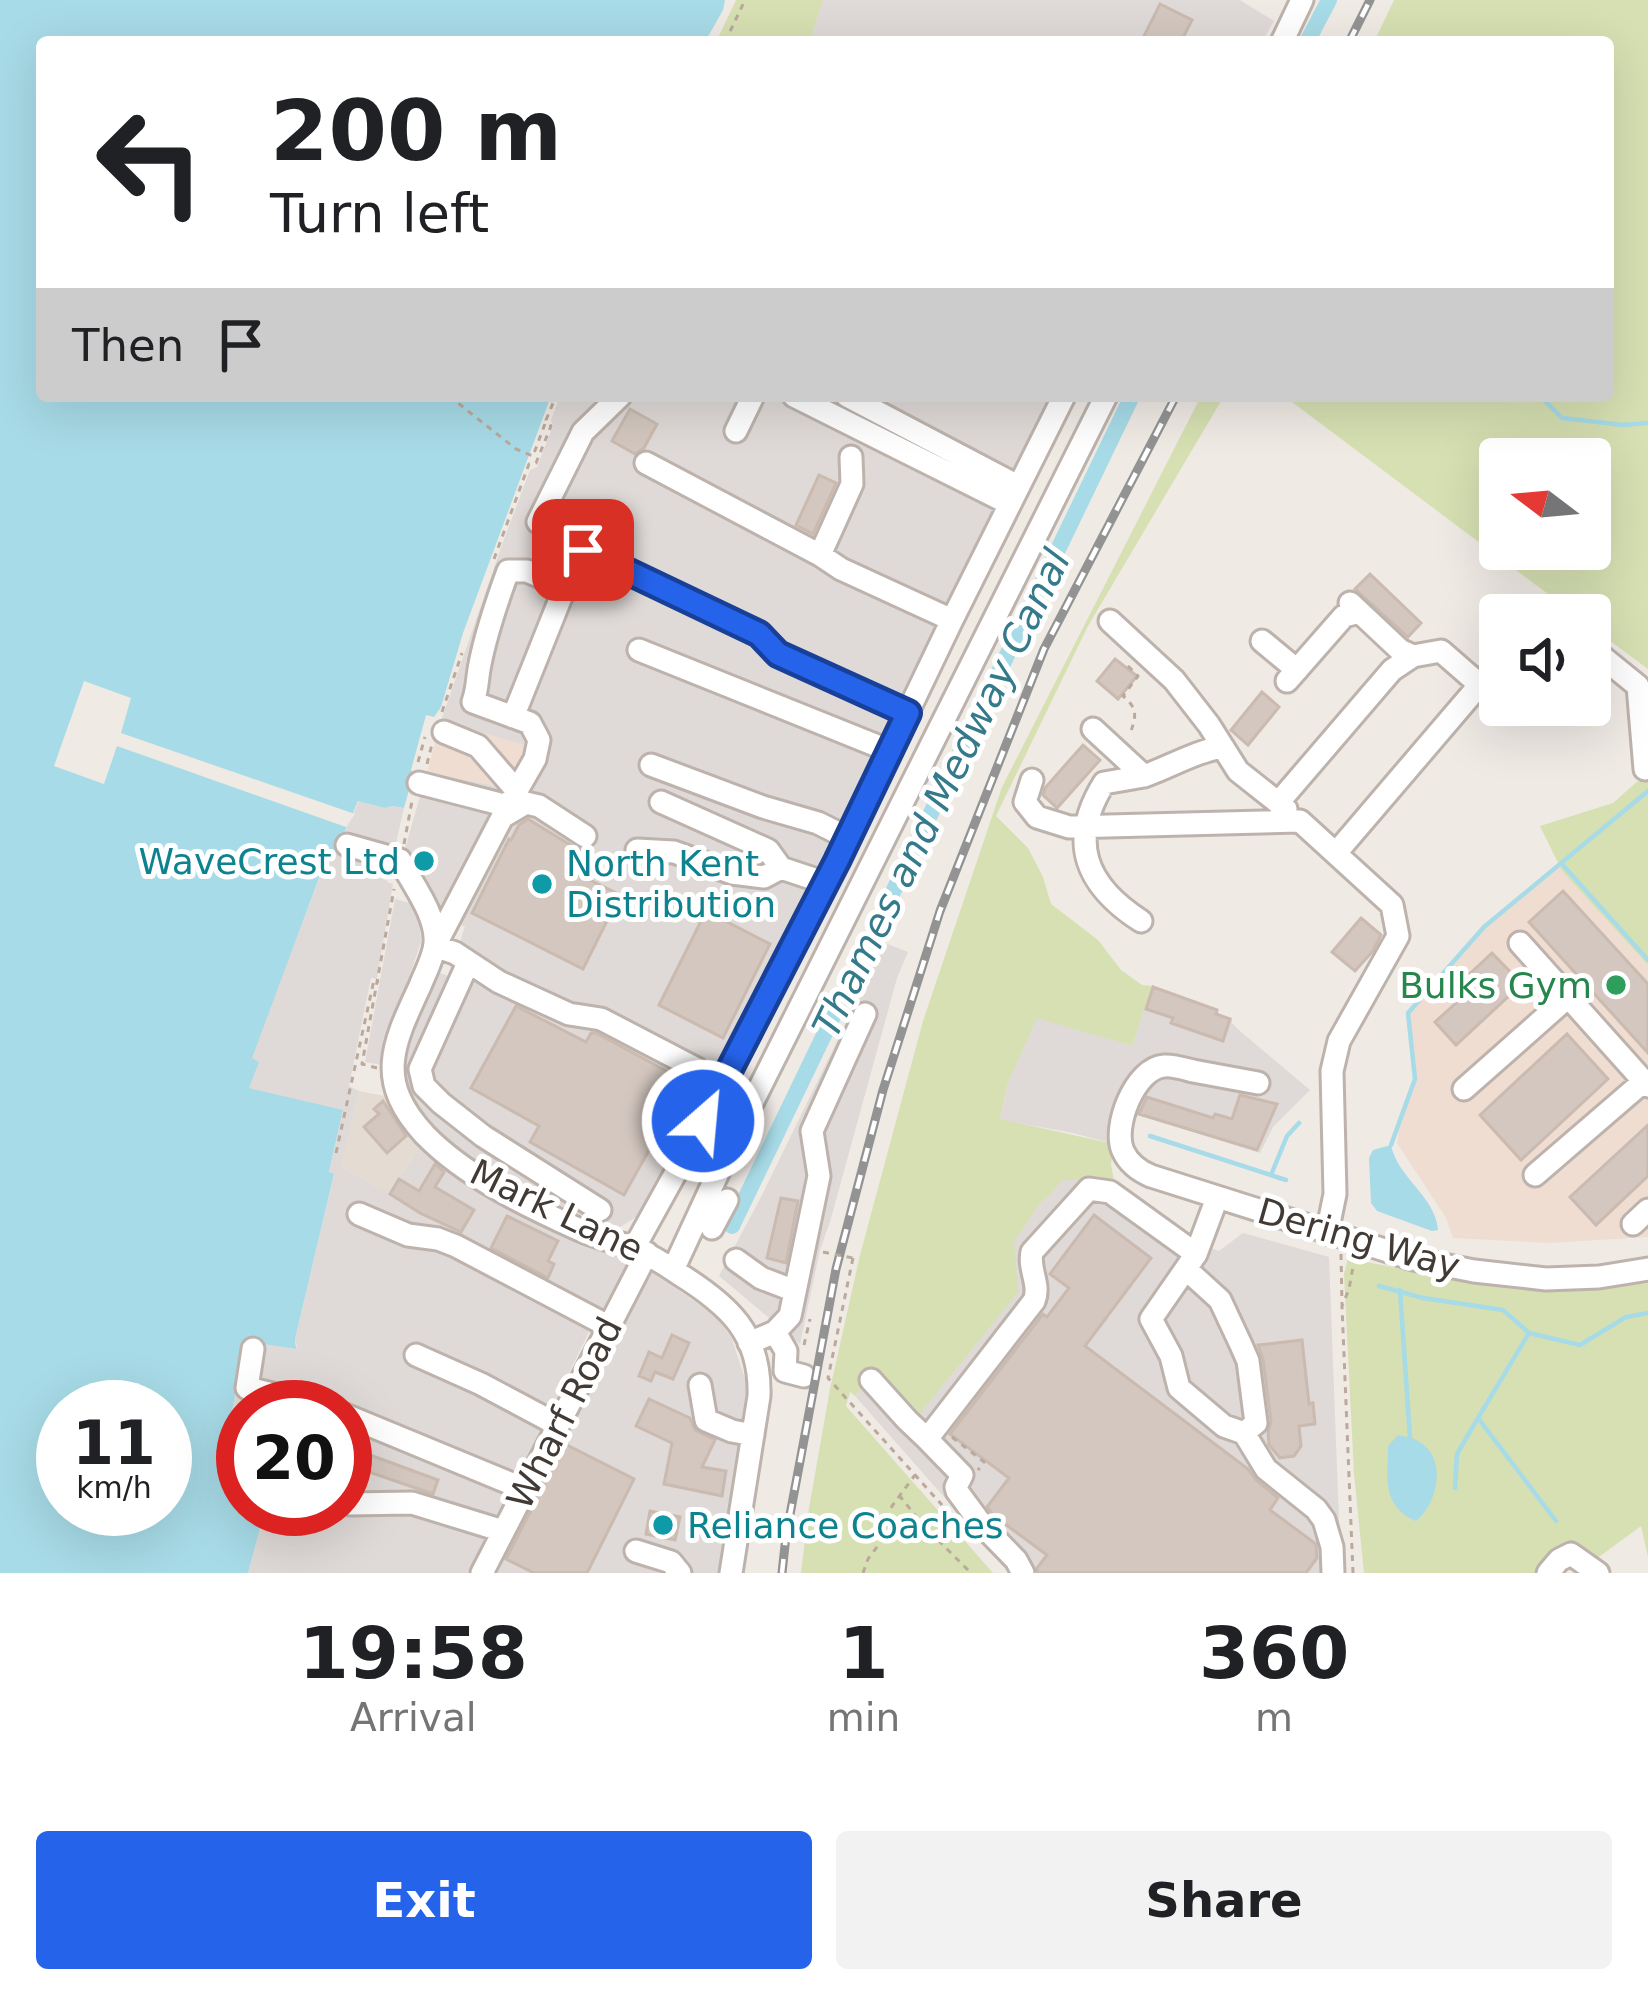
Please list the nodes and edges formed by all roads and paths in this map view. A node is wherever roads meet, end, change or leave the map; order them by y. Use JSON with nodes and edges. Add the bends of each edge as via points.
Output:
{"nodes":[{"id":1,"x":746,"y":0,"type":"edge"},
{"id":2,"x":1302,"y":0,"type":"edge"},
{"id":3,"x":728,"y":36,"type":"edge"},
{"id":4,"x":1285,"y":36,"type":"edge"},
{"id":5,"x":457,"y":402,"type":"edge"},
{"id":6,"x":614,"y":402,"type":"edge"},
{"id":7,"x":750,"y":402,"type":"edge"},
{"id":8,"x":807,"y":402,"type":"edge"},
{"id":9,"x":857,"y":402,"type":"edge"},
{"id":10,"x":1061,"y":402,"type":"edge"},
{"id":11,"x":1103,"y":402,"type":"edge"},
{"id":12,"x":546,"y":420,"type":"dead end"},
{"id":13,"x":736,"y":431,"type":"dead end"},
{"id":14,"x":851,"y":457,"type":"dead end"},
{"id":15,"x":646,"y":463,"type":"dead end"},
{"id":16,"x":1014,"y":495,"type":"junction"},
{"id":17,"x":538,"y":522,"type":"dead end"},
{"id":18,"x":820,"y":555,"type":"junction"},
{"id":19,"x":565,"y":587,"type":"junction"},
{"id":20,"x":952,"y":620,"type":"junction"},
{"id":21,"x":1111,"y":621,"type":"dead end"},
{"id":22,"x":1262,"y":641,"type":"dead end"},
{"id":23,"x":639,"y":650,"type":"dead end"},
{"id":24,"x":1137,"y":656,"type":"dead end"},
{"id":25,"x":1413,"y":656,"type":"junction"},
{"id":26,"x":1611,"y":669,"type":"edge"},
{"id":27,"x":1479,"y":684,"type":"edge"},
{"id":28,"x":1479,"y":686,"type":"edge"},
{"id":29,"x":908,"y":713,"type":"junction"},
{"id":30,"x":513,"y":717,"type":"junction"},
{"id":31,"x":1135,"y":718,"type":"dead end"},
{"id":32,"x":1094,"y":729,"type":"dead end"},
{"id":33,"x":435,"y":733,"type":"joint"},
{"id":34,"x":1223,"y":747,"type":"junction"},
{"id":35,"x":422,"y":749,"type":"junction"},
{"id":36,"x":890,"y":751,"type":"junction"},
{"id":37,"x":430,"y":759,"type":"dead end"},
{"id":38,"x":651,"y":765,"type":"dead end"},
{"id":39,"x":1645,"y":769,"type":"dead end"},
{"id":40,"x":418,"y":776,"type":"joint"},
{"id":41,"x":1144,"y":776,"type":"junction"},
{"id":42,"x":1032,"y":780,"type":"dead end"},
{"id":43,"x":661,"y":802,"type":"dead end"},
{"id":44,"x":1278,"y":803,"type":"junction"},
{"id":45,"x":509,"y":805,"type":"junction"},
{"id":46,"x":1300,"y":821,"type":"junction"},
{"id":47,"x":1088,"y":828,"type":"junction"},
{"id":48,"x":585,"y":836,"type":"dead end"},
{"id":49,"x":848,"y":838,"type":"junction"},
{"id":50,"x":347,"y":845,"type":"dead end"},
{"id":51,"x":637,"y":850,"type":"dead end"},
{"id":52,"x":1336,"y":854,"type":"junction"},
{"id":53,"x":781,"y":868,"type":"junction"},
{"id":54,"x":826,"y":883,"type":"junction"},
{"id":55,"x":1141,"y":921,"type":"dead end"},
{"id":56,"x":1520,"y":944,"type":"dead end"},
{"id":57,"x":436,"y":946,"type":"junction"},
{"id":58,"x":469,"y":963,"type":"junction"},
{"id":59,"x":380,"y":982,"type":"dead end"},
{"id":60,"x":1568,"y":998,"type":"junction"},
{"id":61,"x":865,"y":1014,"type":"dead end"},
{"id":62,"x":697,"y":1069,"type":"dead end"},
{"id":63,"x":1258,"y":1083,"type":"dead end"},
{"id":64,"x":1646,"y":1084,"type":"edge"},
{"id":65,"x":1464,"y":1089,"type":"dead end"},
{"id":66,"x":336,"y":1153,"type":"dead end"},
{"id":67,"x":1535,"y":1175,"type":"dead end"},
{"id":68,"x":1217,"y":1198,"type":"junction"},
{"id":69,"x":727,"y":1200,"type":"dead end"},
{"id":70,"x":600,"y":1210,"type":"dead end"},
{"id":71,"x":359,"y":1214,"type":"dead end"},
{"id":72,"x":712,"y":1228,"type":"dead end"},
{"id":73,"x":1344,"y":1238,"type":"junction"},
{"id":74,"x":640,"y":1251,"type":"junction"},
{"id":75,"x":823,"y":1252,"type":"dead end"},
{"id":76,"x":736,"y":1261,"type":"dead end"},
{"id":77,"x":1191,"y":1262,"type":"junction"},
{"id":78,"x":1648,"y":1269,"type":"edge"},
{"id":79,"x":673,"y":1270,"type":"junction"},
{"id":80,"x":795,"y":1291,"type":"junction"},
{"id":81,"x":1342,"y":1306,"type":"junction"},
{"id":82,"x":608,"y":1326,"type":"junction"},
{"id":83,"x":775,"y":1332,"type":"junction"},
{"id":84,"x":749,"y":1343,"type":"junction"},
{"id":85,"x":253,"y":1349,"type":"dead end"},
{"id":86,"x":416,"y":1355,"type":"dead end"},
{"id":87,"x":805,"y":1376,"type":"dead end"},
{"id":88,"x":871,"y":1379,"type":"dead end"},
{"id":89,"x":248,"y":1380,"type":"edge"},
{"id":90,"x":700,"y":1385,"type":"dead end"},
{"id":91,"x":558,"y":1425,"type":"junction"},
{"id":92,"x":372,"y":1426,"type":"edge"},
{"id":93,"x":1244,"y":1433,"type":"junction"},
{"id":94,"x":753,"y":1436,"type":"junction"},
{"id":95,"x":927,"y":1439,"type":"junction"},
{"id":96,"x":915,"y":1474,"type":"junction"},
{"id":97,"x":522,"y":1494,"type":"junction"},
{"id":98,"x":899,"y":1495,"type":"junction"},
{"id":99,"x":372,"y":1504,"type":"edge"},
{"id":100,"x":945,"y":1508,"type":"dead end"},
{"id":101,"x":503,"y":1532,"type":"junction"},
{"id":102,"x":636,"y":1551,"type":"dead end"},
{"id":103,"x":482,"y":1573,"type":"edge"},
{"id":104,"x":680,"y":1573,"type":"edge"},
{"id":105,"x":731,"y":1573,"type":"edge"},
{"id":106,"x":863,"y":1573,"type":"edge"},
{"id":107,"x":971,"y":1573,"type":"edge"},
{"id":108,"x":1023,"y":1573,"type":"edge"},
{"id":109,"x":1333,"y":1573,"type":"edge"},
{"id":110,"x":1353,"y":1573,"type":"edge"},
{"id":111,"x":1548,"y":1573,"type":"edge"},
{"id":112,"x":1598,"y":1573,"type":"edge"}],
"edges":[{"from":1,"to":3,"type":"path"},
{"from":2,"to":4,"type":"street"},
{"from":5,"to":12,"type":"path","via":[[533,457]]},
{"from":6,"to":17,"type":"street","via":[[583,431]]},
{"from":7,"to":13,"type":"street"},
{"from":8,"to":16,"type":"street"},
{"from":9,"to":16,"type":"street"},
{"from":10,"to":16,"type":"street","name":"Wharf Road"},
{"from":11,"to":79,"type":"street"},
{"from":14,"to":18,"type":"street","via":[[852,484]]},
{"from":15,"to":18,"type":"street"},
{"from":16,"to":20,"type":"street","name":"Wharf Road"},
{"from":18,"to":20,"type":"street"},
{"from":19,"to":29,"type":"street","via":[[583,550]]},
{"from":19,"to":30,"type":"street"},
{"from":19,"to":30,"type":"street","via":[[508,571],[473,702]]},
{"from":20,"to":29,"type":"street","name":"Wharf Road"},
{"from":21,"to":34,"type":"street","via":[[1174,680]]},
{"from":22,"to":25,"type":"street","via":[[1292,676],[1354,607]]},
{"from":23,"to":36,"type":"street"},
{"from":24,"to":31,"type":"path","via":[[1127,667],[1138,676],[1123,696]]},
{"from":25,"to":27,"type":"street","via":[[1442,651]]},
{"from":25,"to":44,"type":"street"},
{"from":26,"to":39,"type":"street","via":[[1638,686]]},
{"from":28,"to":52,"type":"street"},
{"from":29,"to":36,"type":"street","name":"Wharf Road"},
{"from":30,"to":45,"type":"street","name":"Mark Lane","via":[[530,723],[538,740]]},
{"from":32,"to":41,"type":"street"},
{"from":33,"to":35,"type":"path"},
{"from":33,"to":45,"type":"street","via":[[478,746]]},
{"from":34,"to":41,"type":"street"},
{"from":34,"to":44,"type":"street","via":[[1238,771]]},
{"from":35,"to":37,"type":"path"},
{"from":35,"to":40,"type":"path"},
{"from":36,"to":49,"type":"street","name":"Wharf Road"},
{"from":38,"to":49,"type":"street"},
{"from":40,"to":45,"type":"street"},
{"from":41,"to":47,"type":"street","via":[[1104,783]]},
{"from":42,"to":47,"type":"street","via":[[1025,802],[1037,818]]},
{"from":43,"to":53,"type":"street","via":[[768,850]]},
{"from":44,"to":46,"type":"street"},
{"from":45,"to":48,"type":"street","via":[[539,806]]},
{"from":45,"to":57,"type":"street","name":"Mark Lane"},
{"from":46,"to":47,"type":"street"},
{"from":46,"to":52,"type":"street"},
{"from":47,"to":55,"type":"street","via":[[1086,862],[1097,884]]},
{"from":49,"to":54,"type":"street","name":"Wharf Road"},
{"from":50,"to":57,"type":"street","via":[[400,860]]},
{"from":51,"to":53,"type":"street","via":[[764,877]]},
{"from":52,"to":73,"type":"street","via":[[1392,905],[1398,936],[1339,1041],[1332,1071]]},
{"from":53,"to":54,"type":"street"},
{"from":54,"to":74,"type":"street","name":"Wharf Road"},
{"from":56,"to":60,"type":"street"},
{"from":57,"to":58,"type":"street"},
{"from":57,"to":74,"type":"street","name":"Mark Lane","via":[[391,1071],[403,1107],[426,1136],[488,1182]]},
{"from":58,"to":62,"type":"street"},
{"from":58,"to":70,"type":"street","via":[[420,1069],[424,1086],[483,1136]]},
{"from":59,"to":66,"type":"path","via":[[374,980]]},
{"from":60,"to":64,"type":"street"},
{"from":60,"to":65,"type":"street"},
{"from":61,"to":80,"type":"street","via":[[812,1131],[819,1176]]},
{"from":63,"to":68,"type":"street","name":"Dering Way","via":[[1163,1065],[1134,1087],[1121,1145],[1134,1166]]},
{"from":64,"to":67,"type":"street"},
{"from":68,"to":73,"type":"street","name":"Dering Way"},
{"from":68,"to":77,"type":"street"},
{"from":69,"to":72,"type":"street"},
{"from":71,"to":82,"type":"street","via":[[456,1246]]},
{"from":73,"to":78,"type":"street","name":"Dering Way","via":[[1474,1271],[1546,1279]]},
{"from":73,"to":81,"type":"path"},
{"from":73,"to":81,"type":"path","via":[[1349,1289]]},
{"from":74,"to":79,"type":"street","name":"Mark Lane"},
{"from":74,"to":82,"type":"street","name":"Wharf Road"},
{"from":75,"to":96,"type":"path","bridge":true,"via":[[853,1258],[828,1378]]},
{"from":76,"to":80,"type":"street"},
{"from":77,"to":93,"type":"street","via":[[1247,1358],[1256,1423]]},
{"from":77,"to":93,"type":"street","via":[[1151,1323],[1179,1388]]},
{"from":77,"to":95,"type":"street","via":[[1110,1192],[1089,1190],[1032,1252],[1034,1300]]},
{"from":79,"to":84,"type":"street","name":"Mark Lane","via":[[724,1306]]},
{"from":80,"to":83,"type":"street","via":[[790,1316]]},
{"from":81,"to":110,"type":"path"},
{"from":82,"to":91,"type":"street","name":"Wharf Road"},
{"from":83,"to":84,"type":"street"},
{"from":83,"to":87,"type":"street","via":[[786,1351],[784,1371]]},
{"from":84,"to":94,"type":"street","via":[[760,1370]]},
{"from":85,"to":89,"type":"street"},
{"from":86,"to":91,"type":"street"},
{"from":88,"to":95,"type":"street"},
{"from":90,"to":94,"type":"street","via":[[706,1420]]},
{"from":91,"to":97,"type":"street","name":"Wharf Road"},
{"from":92,"to":97,"type":"street"},
{"from":93,"to":109,"type":"street","via":[[1266,1469],[1324,1520]]},
{"from":94,"to":105,"type":"street"},
{"from":95,"to":108,"type":"street","via":[[962,1475],[957,1491]]},
{"from":96,"to":98,"type":"path"},
{"from":96,"to":100,"type":"path"},
{"from":97,"to":101,"type":"street","name":"Wharf Road"},
{"from":98,"to":106,"type":"path"},
{"from":98,"to":107,"type":"path"},
{"from":99,"to":101,"type":"street","via":[[412,1503]]},
{"from":101,"to":103,"type":"street","name":"Wharf Road"},
{"from":102,"to":104,"type":"street"},
{"from":111,"to":112,"type":"street","via":[[1570,1554]]}]}
